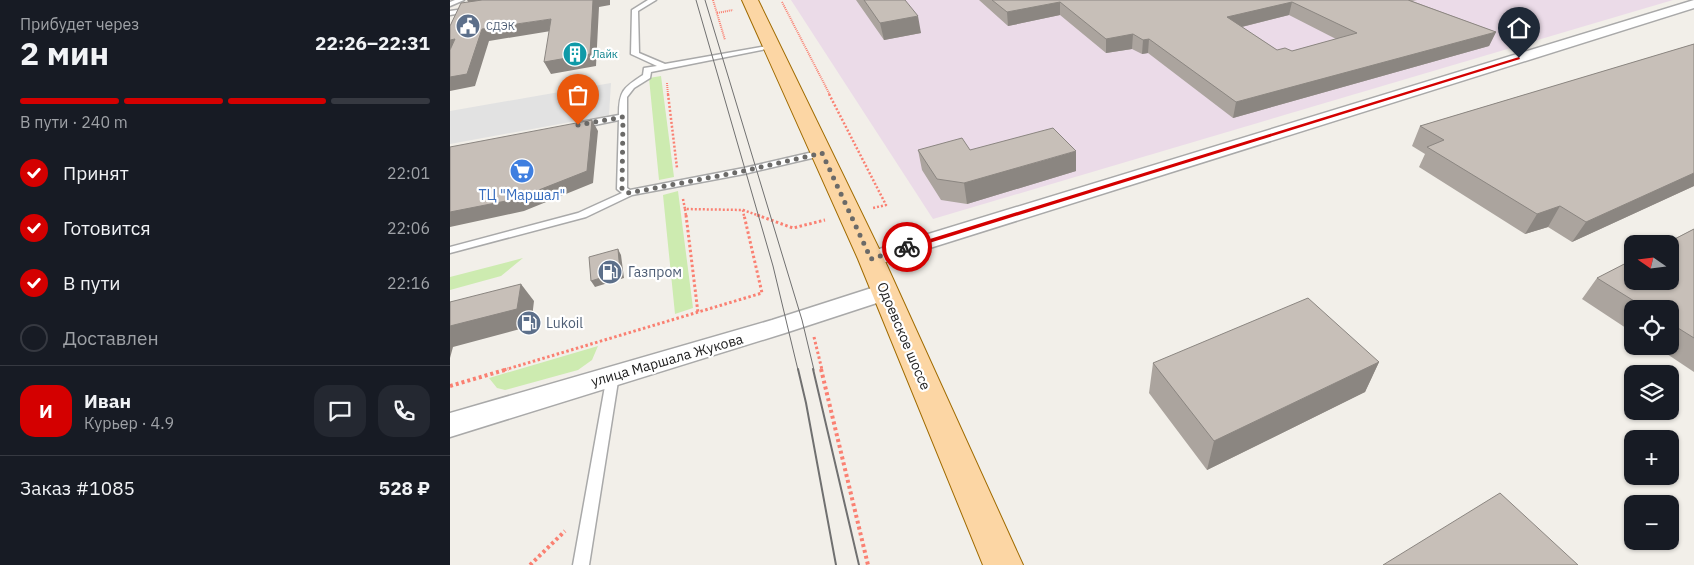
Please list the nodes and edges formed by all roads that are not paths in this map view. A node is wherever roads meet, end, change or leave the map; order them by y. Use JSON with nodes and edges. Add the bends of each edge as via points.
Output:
{"nodes":[{"id":1,"x":461,"y":0,"type":"edge"},
{"id":2,"x":653,"y":0,"type":"edge"},
{"id":3,"x":750,"y":0,"type":"edge"},
{"id":4,"x":450,"y":4,"type":"edge"},
{"id":5,"x":1694,"y":4,"type":"edge"},
{"id":6,"x":480,"y":9,"type":"edge"},
{"id":7,"x":450,"y":13,"type":"edge"},
{"id":8,"x":772,"y":47,"type":"junction"},
{"id":9,"x":664,"y":66,"type":"junction"},
{"id":10,"x":623,"y":117,"type":"junction"},
{"id":11,"x":573,"y":126,"type":"edge"},
{"id":12,"x":822,"y":153,"type":"junction"},
{"id":13,"x":629,"y":193,"type":"junction"},
{"id":14,"x":450,"y":250,"type":"edge"},
{"id":15,"x":871,"y":259,"type":"junction"},
{"id":16,"x":884,"y":292,"type":"junction"},
{"id":17,"x":613,"y":375,"type":"junction"},
{"id":18,"x":450,"y":425,"type":"edge"},
{"id":19,"x":581,"y":565,"type":"edge"},
{"id":20,"x":1004,"y":565,"type":"edge"}],
"edges":[{"from":1,"to":4,"type":"lane"},
{"from":2,"to":9,"type":"lane","via":[[635,10],[635,54]]},
{"from":3,"to":8,"type":"main road","name":"Одоевское шоссе"},
{"from":5,"to":15,"type":"street"},
{"from":6,"to":7,"type":"lane"},
{"from":8,"to":9,"type":"lane"},
{"from":8,"to":12,"type":"main road","name":"Одоевское шоссе"},
{"from":9,"to":10,"type":"lane","via":[[647,70],[647,76],[631,86],[622,97]]},
{"from":10,"to":11,"type":"lane"},
{"from":10,"to":13,"type":"lane","via":[[622,190]]},
{"from":12,"to":13,"type":"lane"},
{"from":12,"to":15,"type":"main road","name":"Одоевское шоссе"},
{"from":13,"to":14,"type":"lane","via":[[582,215]]},
{"from":15,"to":16,"type":"main road","name":"Одоевское шоссе"},
{"from":16,"to":17,"type":"street","name":"улица Маршала Жукова","via":[[809,318]]},
{"from":16,"to":20,"type":"main road","name":"Одоевское шоссе"},
{"from":17,"to":18,"type":"street","name":"улица Маршала Жукова"},
{"from":17,"to":19,"type":"lane"}]}
